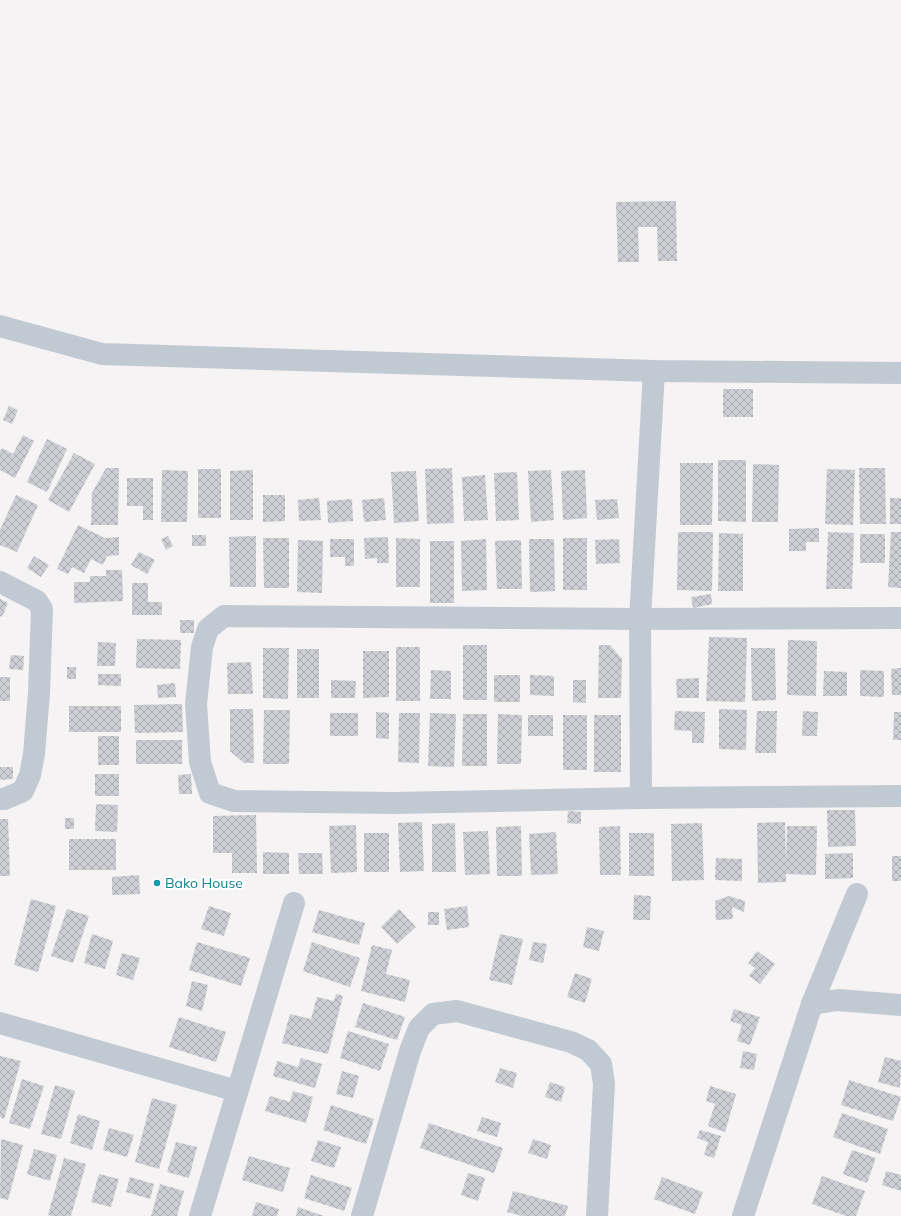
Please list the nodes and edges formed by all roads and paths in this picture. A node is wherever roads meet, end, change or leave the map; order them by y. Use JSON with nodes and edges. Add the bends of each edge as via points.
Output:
{"nodes":[{"id":1,"x":0,"y":326,"type":"edge"},
{"id":2,"x":654,"y":371,"type":"junction"},
{"id":3,"x":901,"y":373,"type":"edge"},
{"id":4,"x":0,"y":582,"type":"edge"},
{"id":5,"x":901,"y":618,"type":"edge"},
{"id":6,"x":640,"y":619,"type":"junction"},
{"id":7,"x":901,"y":796,"type":"edge"},
{"id":8,"x":641,"y":798,"type":"junction"},
{"id":9,"x":0,"y":799,"type":"edge"},
{"id":10,"x":857,"y":894,"type":"dead end"},
{"id":11,"x":294,"y":903,"type":"dead end"},
{"id":12,"x":812,"y":1004,"type":"junction"},
{"id":13,"x":901,"y":1004,"type":"edge"},
{"id":14,"x":0,"y":1023,"type":"edge"},
{"id":15,"x":237,"y":1091,"type":"junction"},
{"id":16,"x":200,"y":1216,"type":"edge"},
{"id":17,"x":362,"y":1216,"type":"edge"},
{"id":18,"x":597,"y":1216,"type":"edge"},
{"id":19,"x":743,"y":1216,"type":"edge"}],
"edges":[{"from":1,"to":2,"type":"street","via":[[102,354]]},
{"from":2,"to":3,"type":"street"},
{"from":2,"to":6,"type":"street"},
{"from":4,"to":9,"type":"street","via":[[37,600],[42,609],[39,693],[30,775],[23,791]]},
{"from":5,"to":6,"type":"street"},
{"from":6,"to":8,"type":"street"},
{"from":6,"to":8,"type":"street","via":[[224,616],[208,629],[202,647],[196,704],[200,762],[210,793],[234,802],[394,803]]},
{"from":7,"to":8,"type":"street"},
{"from":10,"to":12,"type":"street"},
{"from":11,"to":15,"type":"street"},
{"from":12,"to":13,"type":"street","via":[[838,1000]]},
{"from":12,"to":19,"type":"street"},
{"from":14,"to":15,"type":"street"},
{"from":15,"to":16,"type":"street"},
{"from":17,"to":18,"type":"street","via":[[419,1028],[433,1014],[457,1011],[571,1042],[588,1050],[601,1064],[604,1084]]}]}
